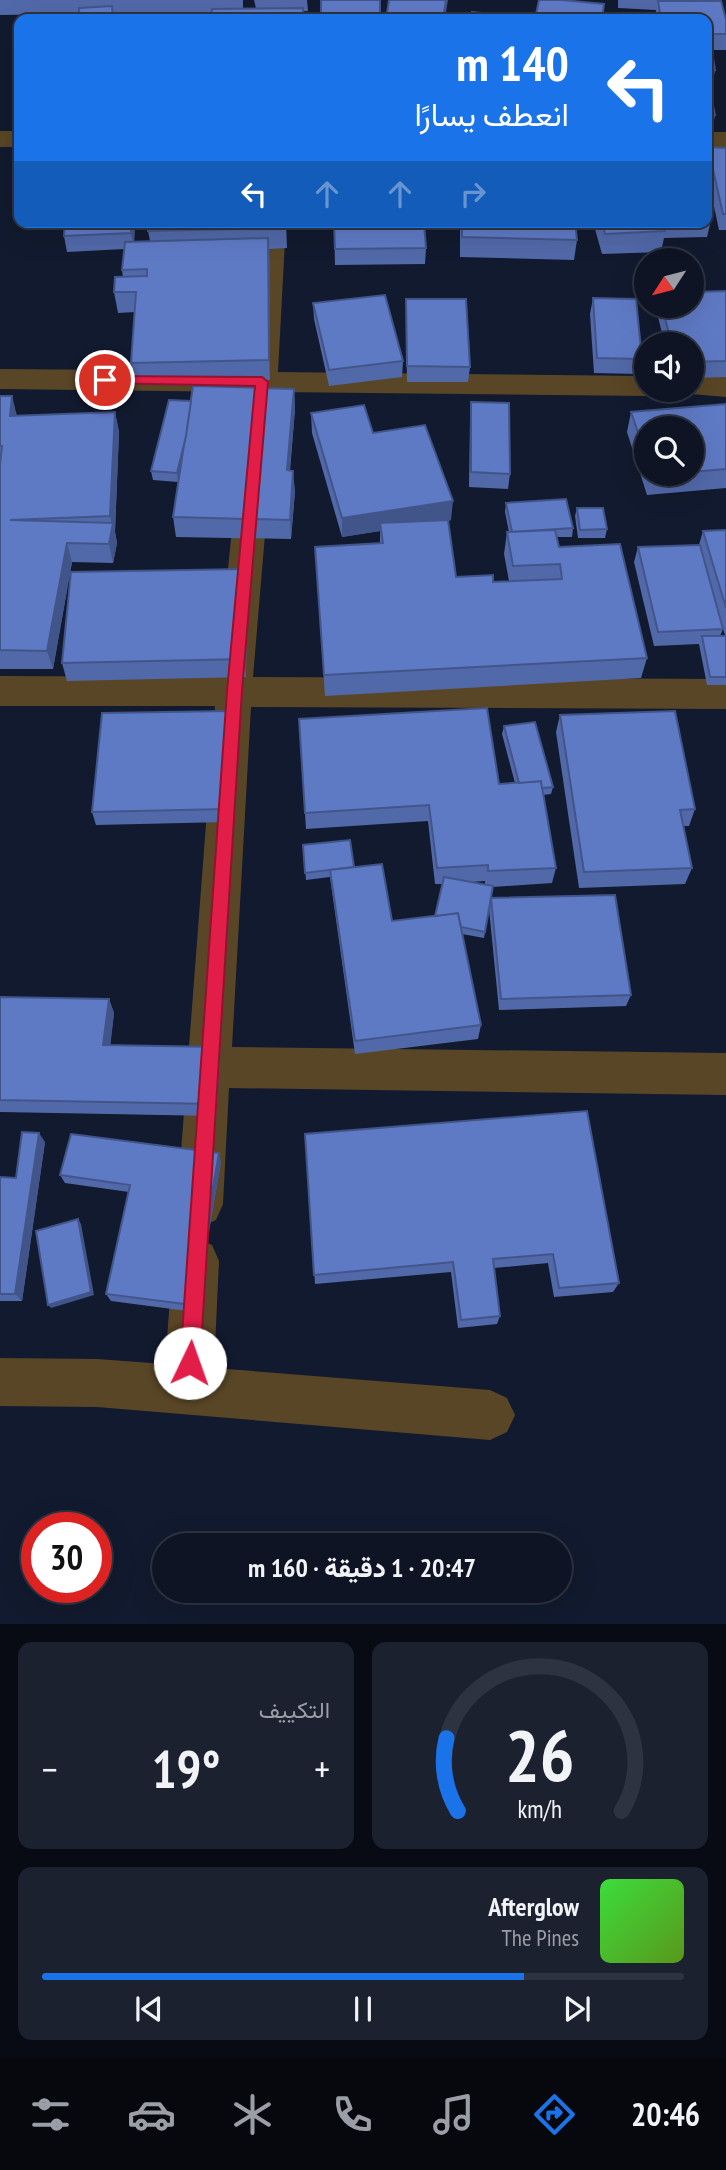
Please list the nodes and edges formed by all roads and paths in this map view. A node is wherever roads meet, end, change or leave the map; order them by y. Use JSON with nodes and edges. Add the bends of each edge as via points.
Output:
{"nodes":[{"id":1,"x":272,"y":228,"type":"edge"},
{"id":2,"x":0,"y":379,"type":"edge"},
{"id":3,"x":262,"y":382,"type":"junction"},
{"id":4,"x":634,"y":386,"type":"edge"},
{"id":5,"x":704,"y":386,"type":"edge"},
{"id":6,"x":726,"y":387,"type":"edge"},
{"id":7,"x":0,"y":691,"type":"edge"},
{"id":8,"x":234,"y":691,"type":"junction"},
{"id":9,"x":726,"y":694,"type":"edge"},
{"id":10,"x":208,"y":1067,"type":"junction"},
{"id":11,"x":726,"y":1074,"type":"edge"},
{"id":12,"x":0,"y":1382,"type":"edge"},
{"id":13,"x":188,"y":1390,"type":"junction"},
{"id":14,"x":490,"y":1415,"type":"dead end"}],
"edges":[{"from":1,"to":3,"type":"street"},
{"from":2,"to":3,"type":"street"},
{"from":3,"to":4,"type":"street"},
{"from":3,"to":8,"type":"street"},
{"from":5,"to":6,"type":"street"},
{"from":7,"to":8,"type":"street"},
{"from":8,"to":9,"type":"street"},
{"from":8,"to":10,"type":"street"},
{"from":10,"to":11,"type":"street"},
{"from":10,"to":13,"type":"street"},
{"from":12,"to":13,"type":"street"},
{"from":13,"to":14,"type":"street"}]}
